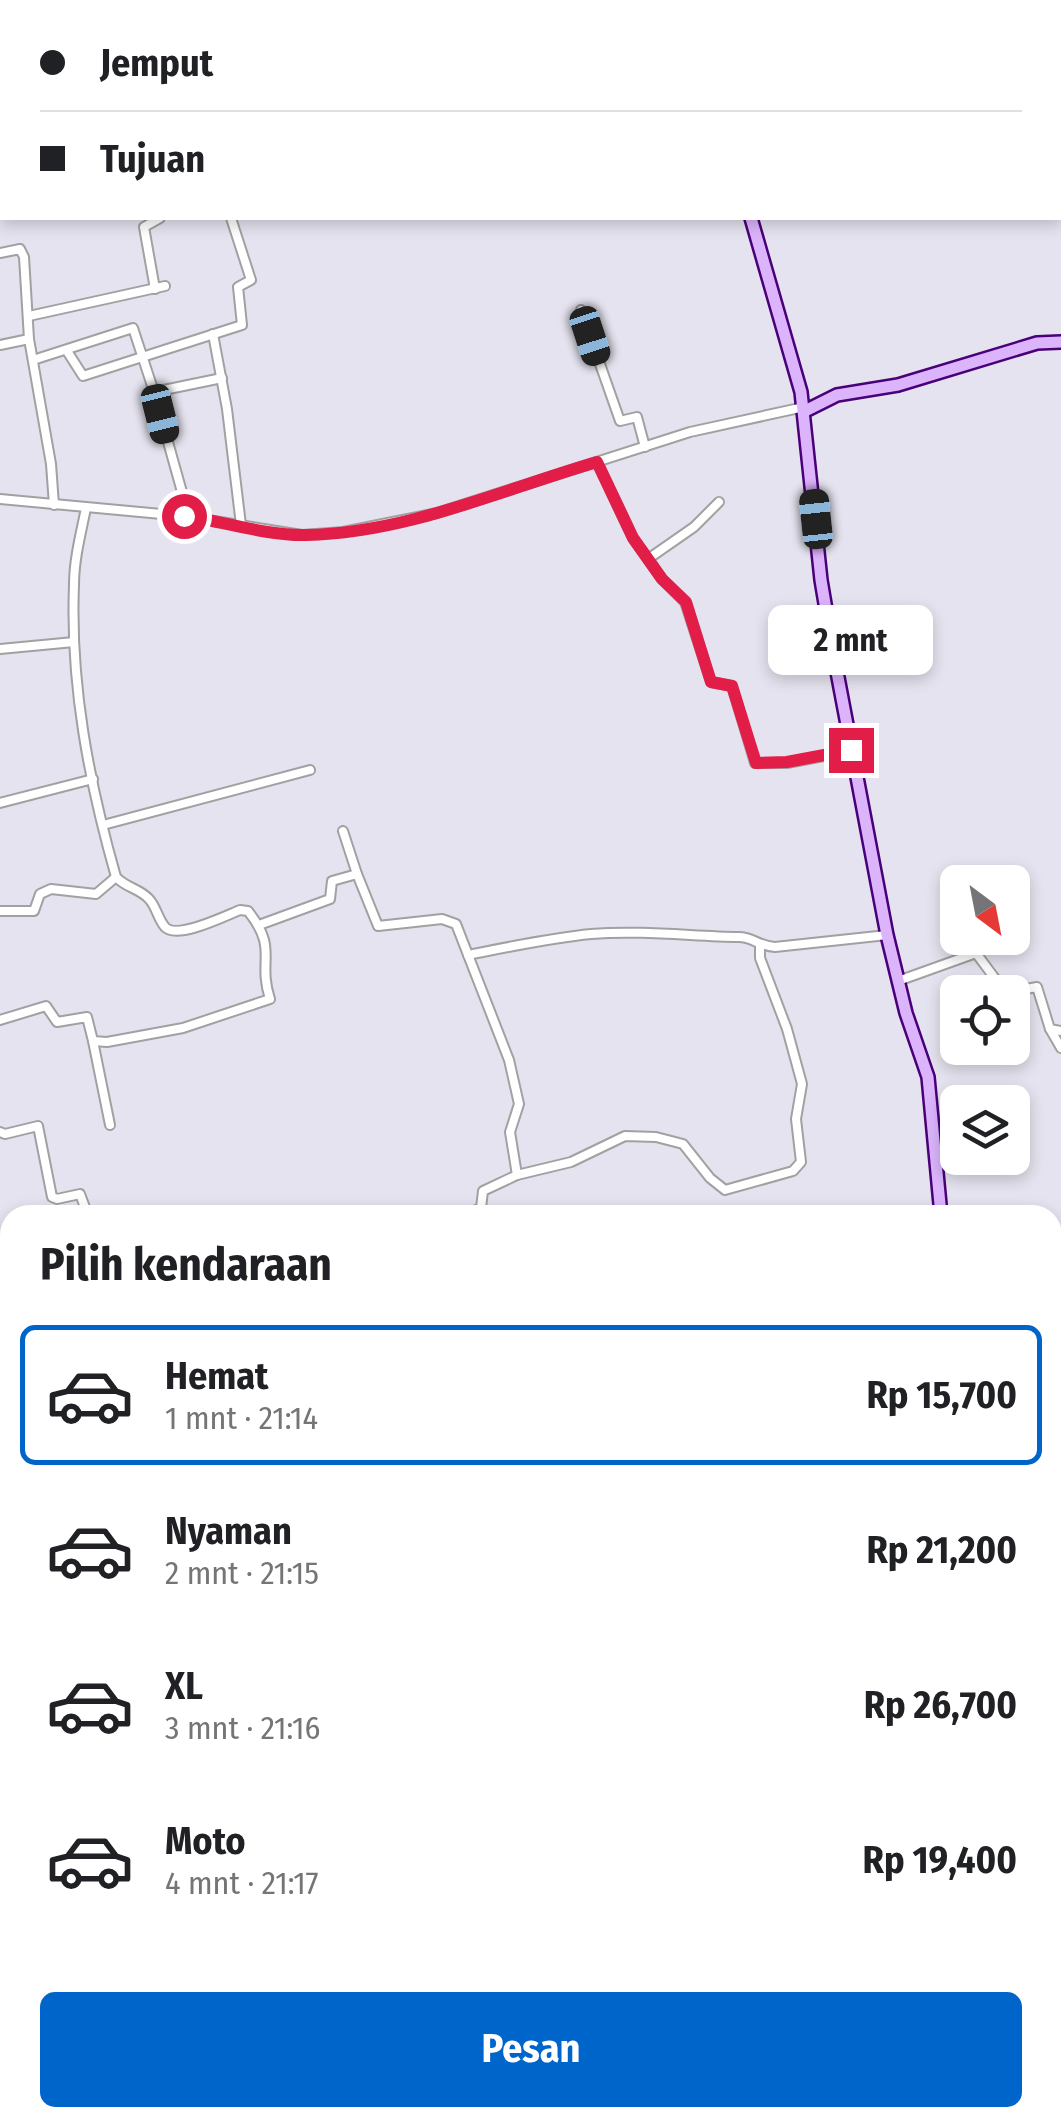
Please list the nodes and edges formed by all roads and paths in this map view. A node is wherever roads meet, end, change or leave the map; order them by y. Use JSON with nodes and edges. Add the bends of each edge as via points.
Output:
{"nodes":[{"id":1,"x":156,"y":220,"type":"edge"},
{"id":2,"x":232,"y":220,"type":"edge"},
{"id":3,"x":752,"y":220,"type":"edge"},
{"id":4,"x":0,"y":253,"type":"edge"},
{"id":5,"x":581,"y":310,"type":"dead end"},
{"id":6,"x":29,"y":316,"type":"junction"},
{"id":7,"x":213,"y":334,"type":"junction"},
{"id":8,"x":29,"y":339,"type":"junction"},
{"id":9,"x":1061,"y":342,"type":"edge"},
{"id":10,"x":0,"y":345,"type":"edge"},
{"id":11,"x":67,"y":351,"type":"junction"},
{"id":12,"x":142,"y":358,"type":"junction"},
{"id":13,"x":33,"y":360,"type":"junction"},
{"id":14,"x":222,"y":378,"type":"junction"},
{"id":15,"x":154,"y":392,"type":"junction"},
{"id":16,"x":804,"y":409,"type":"junction"},
{"id":17,"x":645,"y":447,"type":"junction"},
{"id":18,"x":597,"y":462,"type":"junction"},
{"id":19,"x":0,"y":500,"type":"edge"},
{"id":20,"x":719,"y":502,"type":"dead end"},
{"id":21,"x":54,"y":506,"type":"junction"},
{"id":22,"x":86,"y":508,"type":"junction"},
{"id":23,"x":189,"y":517,"type":"junction"},
{"id":24,"x":241,"y":525,"type":"junction"},
{"id":25,"x":648,"y":560,"type":"junction"},
{"id":26,"x":74,"y":642,"type":"junction"},
{"id":27,"x":0,"y":649,"type":"edge"},
{"id":28,"x":851,"y":750,"type":"junction"},
{"id":29,"x":310,"y":770,"type":"dead end"},
{"id":30,"x":92,"y":778,"type":"junction"},
{"id":31,"x":0,"y":802,"type":"edge"},
{"id":32,"x":102,"y":825,"type":"junction"},
{"id":33,"x":343,"y":831,"type":"dead end"},
{"id":34,"x":358,"y":874,"type":"junction"},
{"id":35,"x":116,"y":877,"type":"junction"},
{"id":36,"x":0,"y":911,"type":"edge"},
{"id":37,"x":259,"y":925,"type":"junction"},
{"id":38,"x":886,"y":936,"type":"junction"},
{"id":39,"x":760,"y":946,"type":"junction"},
{"id":40,"x":468,"y":955,"type":"junction"},
{"id":41,"x":993,"y":975,"type":"edge"},
{"id":42,"x":898,"y":981,"type":"junction"},
{"id":43,"x":1030,"y":986,"type":"edge"},
{"id":44,"x":0,"y":1020,"type":"edge"},
{"id":45,"x":1050,"y":1029,"type":"junction"},
{"id":46,"x":1061,"y":1030,"type":"edge"},
{"id":47,"x":93,"y":1041,"type":"junction"},
{"id":48,"x":1061,"y":1048,"type":"edge"},
{"id":49,"x":110,"y":1126,"type":"dead end"},
{"id":50,"x":0,"y":1132,"type":"edge"},
{"id":51,"x":940,"y":1161,"type":"edge"},
{"id":52,"x":936,"y":1163,"type":"junction"},
{"id":53,"x":517,"y":1175,"type":"junction"},
{"id":54,"x":84,"y":1205,"type":"edge"},
{"id":55,"x":482,"y":1205,"type":"edge"},
{"id":56,"x":940,"y":1205,"type":"edge"}],
"edges":[{"from":1,"to":6,"type":"street","via":[[144,227],[160,287]]},
{"from":2,"to":7,"type":"street","via":[[251,281],[238,287],[242,324]]},
{"from":3,"to":16,"type":"street"},
{"from":4,"to":6,"type":"street","via":[[23,252]]},
{"from":5,"to":17,"type":"street","via":[[620,421],[637,417]]},
{"from":6,"to":8,"type":"street"},
{"from":7,"to":12,"type":"street"},
{"from":7,"to":14,"type":"street"},
{"from":8,"to":10,"type":"street"},
{"from":8,"to":13,"type":"street"},
{"from":9,"to":16,"type":"street","via":[[1016,348],[898,386],[843,393]]},
{"from":11,"to":12,"type":"street","via":[[83,376]]},
{"from":11,"to":12,"type":"street","via":[[133,328]]},
{"from":11,"to":13,"type":"street"},
{"from":12,"to":15,"type":"street"},
{"from":13,"to":21,"type":"street"},
{"from":14,"to":15,"type":"street"},
{"from":14,"to":24,"type":"street"},
{"from":15,"to":23,"type":"street"},
{"from":16,"to":17,"type":"street"},
{"from":16,"to":28,"type":"street","via":[[821,580]]},
{"from":17,"to":18,"type":"street"},
{"from":18,"to":24,"type":"street","via":[[375,527],[302,535]]},
{"from":18,"to":25,"type":"street"},
{"from":19,"to":21,"type":"street"},
{"from":20,"to":25,"type":"street"},
{"from":21,"to":22,"type":"street"},
{"from":22,"to":23,"type":"street"},
{"from":22,"to":26,"type":"street","via":[[74,583]]},
{"from":23,"to":24,"type":"street"},
{"from":25,"to":28,"type":"street","via":[[686,602],[711,682],[732,686],[756,763]]},
{"from":26,"to":27,"type":"street"},
{"from":26,"to":30,"type":"street"},
{"from":28,"to":38,"type":"street"},
{"from":29,"to":32,"type":"street"},
{"from":30,"to":31,"type":"street"},
{"from":30,"to":32,"type":"street"},
{"from":32,"to":35,"type":"street"},
{"from":33,"to":34,"type":"street"},
{"from":34,"to":37,"type":"street","via":[[332,881],[330,899]]},
{"from":34,"to":40,"type":"street","via":[[378,926],[452,921]]},
{"from":35,"to":36,"type":"street","via":[[96,894],[51,889],[40,894],[34,912]]},
{"from":35,"to":37,"type":"street","via":[[150,899],[173,932],[244,910]]},
{"from":37,"to":47,"type":"street","via":[[268,946],[269,1002],[183,1028]]},
{"from":38,"to":39,"type":"street"},
{"from":38,"to":42,"type":"street"},
{"from":39,"to":40,"type":"street","via":[[745,937],[592,934]]},
{"from":39,"to":53,"type":"street","via":[[802,1084],[796,1170],[725,1190],[683,1144],[633,1135],[571,1162]]},
{"from":40,"to":53,"type":"street","via":[[509,1060],[518,1104],[510,1132]]},
{"from":41,"to":42,"type":"street","via":[[976,953]]},
{"from":42,"to":52,"type":"street","via":[[928,1077]]},
{"from":43,"to":45,"type":"street","via":[[1037,987]]},
{"from":44,"to":47,"type":"street","via":[[46,1006],[57,1022],[87,1017]]},
{"from":45,"to":46,"type":"street"},
{"from":45,"to":48,"type":"street"},
{"from":47,"to":49,"type":"street"},
{"from":50,"to":54,"type":"street","via":[[38,1126],[52,1196],[80,1194]]},
{"from":51,"to":52,"type":"street"},
{"from":52,"to":56,"type":"street"},
{"from":53,"to":55,"type":"street","via":[[485,1188]]}]}
